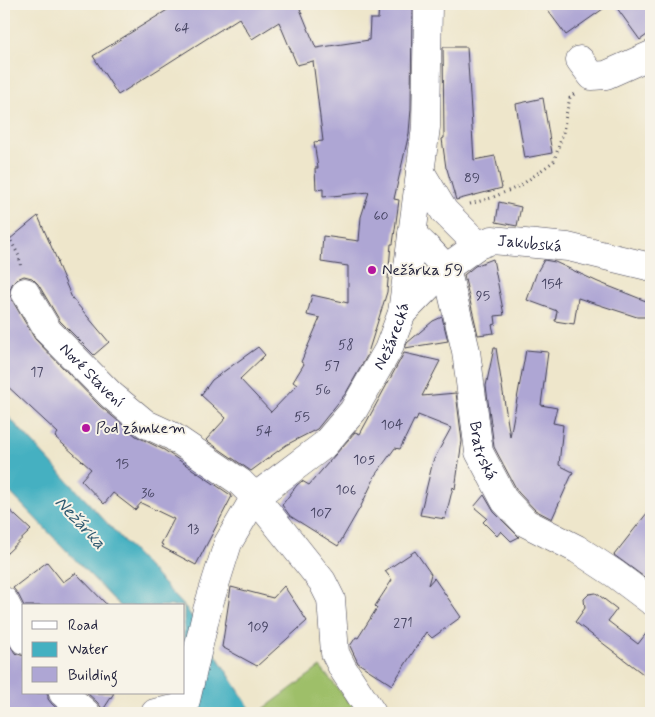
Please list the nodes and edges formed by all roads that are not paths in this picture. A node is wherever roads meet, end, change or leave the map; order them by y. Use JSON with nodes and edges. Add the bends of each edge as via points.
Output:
{"nodes":[{"id":1,"x":428,"y":4,"type":"edge"},
{"id":2,"x":651,"y":55,"type":"edge"},
{"id":3,"x":586,"y":68,"type":"road end"},
{"id":4,"x":420,"y":171,"type":"junction"},
{"id":5,"x":412,"y":234,"type":"junction"},
{"id":6,"x":478,"y":245,"type":"junction"},
{"id":7,"x":651,"y":267,"type":"edge"},
{"id":8,"x":446,"y":268,"type":"junction"},
{"id":9,"x":25,"y":292,"type":"road end"},
{"id":10,"x":402,"y":313,"type":"junction"},
{"id":11,"x":256,"y":497,"type":"junction"},
{"id":12,"x":4,"y":601,"type":"edge"},
{"id":13,"x":651,"y":601,"type":"edge"},
{"id":14,"x":22,"y":636,"type":"edge"},
{"id":15,"x":63,"y":694,"type":"edge"},
{"id":16,"x":184,"y":710,"type":"edge"},
{"id":17,"x":86,"y":713,"type":"edge"},
{"id":18,"x":155,"y":713,"type":"edge"},
{"id":19,"x":372,"y":713,"type":"edge"}],
"edges":[{"from":1,"to":4,"type":"street","name":"Nežárecká","via":[[426,127]]},
{"from":2,"to":3,"type":"street","via":[[606,75]]},
{"from":4,"to":5,"type":"street","name":"Nežárecká"},
{"from":4,"to":6,"type":"street","via":[[444,211]]},
{"from":5,"to":8,"type":"street","name":"Bratrská"},
{"from":5,"to":10,"type":"street","name":"Nežárecká"},
{"from":6,"to":7,"type":"street","name":"Jakubská","via":[[492,240],[568,247]]},
{"from":6,"to":8,"type":"street","name":"Jakubská"},
{"from":8,"to":10,"type":"street","name":"Jakubská"},
{"from":8,"to":13,"type":"street","name":"Bratrská","via":[[466,351],[479,452],[505,501],[526,523],[577,549]]},
{"from":9,"to":11,"type":"street","name":"Nové Stavení","via":[[48,331],[111,395],[146,424],[172,436],[240,482]]},
{"from":10,"to":11,"type":"street","name":"Nežárecká","via":[[388,350],[353,411],[324,445]]},
{"from":11,"to":16,"type":"street","name":"Nežárecká","via":[[228,543],[207,610]]},
{"from":11,"to":19,"type":"street","via":[[322,581],[331,599],[335,654]]},
{"from":12,"to":14,"type":"street"},
{"from":15,"to":17,"type":"street"},
{"from":16,"to":18,"type":"street"}]}
